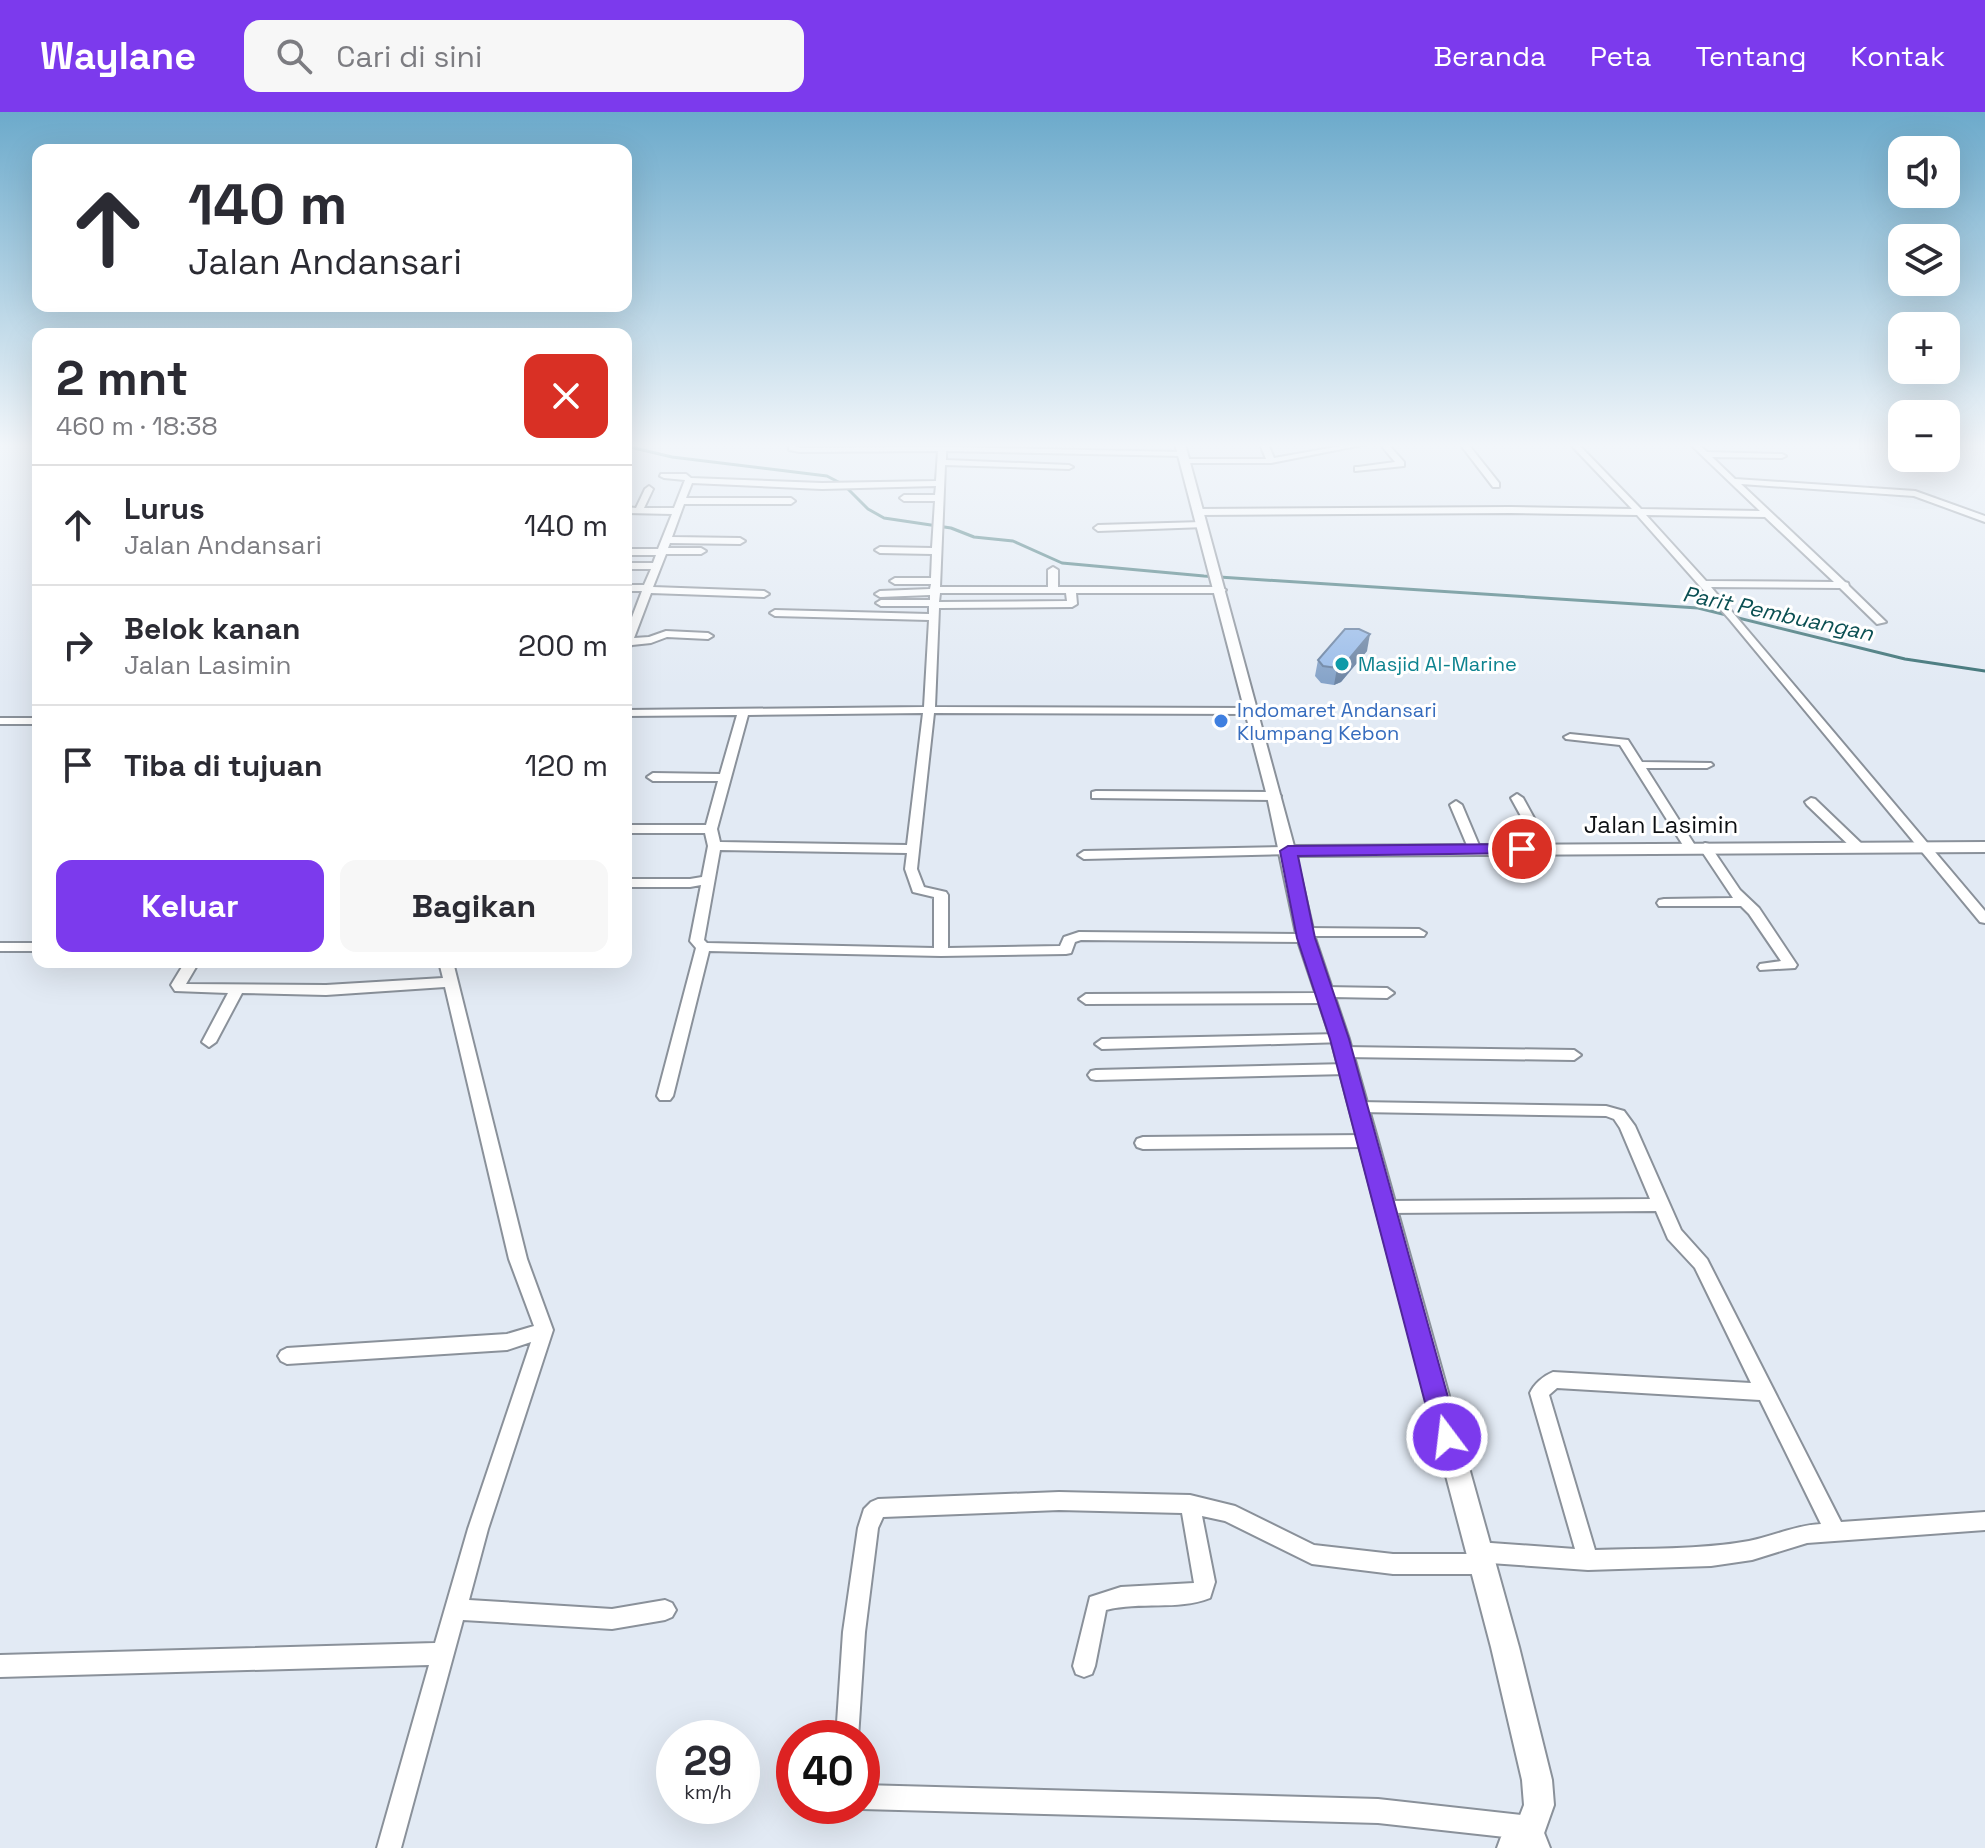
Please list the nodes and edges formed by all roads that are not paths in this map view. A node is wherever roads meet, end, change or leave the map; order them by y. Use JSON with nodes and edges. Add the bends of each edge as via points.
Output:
{"nodes":[{"id":1,"x":672,"y":525,"type":"edge"},
{"id":2,"x":937,"y":525,"type":"edge"},
{"id":3,"x":1202,"y":525,"type":"joint"},
{"id":4,"x":1653,"y":525,"type":"edge"},
{"id":5,"x":1777,"y":525,"type":"edge"},
{"id":6,"x":1098,"y":528,"type":"dead end"},
{"id":7,"x":740,"y":541,"type":"dead end"},
{"id":8,"x":664,"y":548,"type":"junction"},
{"id":9,"x":880,"y":550,"type":"dead end"},
{"id":10,"x":632,"y":551,"type":"edge"},
{"id":11,"x":701,"y":551,"type":"dead end"},
{"id":12,"x":936,"y":551,"type":"junction"},
{"id":13,"x":632,"y":566,"type":"edge"},
{"id":14,"x":656,"y":566,"type":"junction"},
{"id":15,"x":1053,"y":570,"type":"dead end"},
{"id":16,"x":895,"y":581,"type":"dead end"},
{"id":17,"x":1219,"y":582,"type":"junction"},
{"id":18,"x":1703,"y":584,"type":"junction"},
{"id":19,"x":1845,"y":585,"type":"junction"},
{"id":20,"x":632,"y":588,"type":"edge"},
{"id":21,"x":648,"y":589,"type":"junction"},
{"id":22,"x":1053,"y":591,"type":"junction"},
{"id":23,"x":1071,"y":592,"type":"junction"},
{"id":24,"x":764,"y":594,"type":"dead end"},
{"id":25,"x":934,"y":594,"type":"junction"},
{"id":26,"x":880,"y":598,"type":"dead end"},
{"id":27,"x":775,"y":613,"type":"dead end"},
{"id":28,"x":933,"y":617,"type":"junction"},
{"id":29,"x":1881,"y":622,"type":"dead end"},
{"id":30,"x":632,"y":631,"type":"edge"},
{"id":31,"x":708,"y":636,"type":"dead end"},
{"id":32,"x":632,"y":643,"type":"edge"},
{"id":33,"x":929,"y":710,"type":"junction"},
{"id":34,"x":1252,"y":711,"type":"junction"},
{"id":35,"x":632,"y":713,"type":"edge"},
{"id":36,"x":743,"y":713,"type":"junction"},
{"id":37,"x":0,"y":721,"type":"edge"},
{"id":38,"x":32,"y":721,"type":"edge"},
{"id":39,"x":1570,"y":737,"type":"dead end"},
{"id":40,"x":1640,"y":765,"type":"junction"},
{"id":41,"x":1707,"y":765,"type":"dead end"},
{"id":42,"x":653,"y":777,"type":"dead end"},
{"id":43,"x":723,"y":778,"type":"junction"},
{"id":44,"x":1096,"y":795,"type":"dead end"},
{"id":45,"x":1275,"y":796,"type":"junction"},
{"id":46,"x":1517,"y":798,"type":"dead end"},
{"id":47,"x":1811,"y":802,"type":"dead end"},
{"id":48,"x":1456,"y":805,"type":"dead end"},
{"id":49,"x":632,"y":829,"type":"edge"},
{"id":50,"x":711,"y":829,"type":"junction"},
{"id":51,"x":714,"y":846,"type":"junction"},
{"id":52,"x":1698,"y":847,"type":"junction"},
{"id":53,"x":1985,"y":847,"type":"edge"},
{"id":54,"x":1859,"y":848,"type":"junction"},
{"id":55,"x":912,"y":849,"type":"junction"},
{"id":56,"x":1545,"y":849,"type":"junction"},
{"id":57,"x":1925,"y":849,"type":"junction"},
{"id":58,"x":1475,"y":850,"type":"junction"},
{"id":59,"x":1288,"y":851,"type":"junction"},
{"id":60,"x":1084,"y":855,"type":"dead end"},
{"id":61,"x":709,"y":879,"type":"junction"},
{"id":62,"x":632,"y":883,"type":"edge"},
{"id":63,"x":1743,"y":902,"type":"junction"},
{"id":64,"x":1664,"y":903,"type":"dead end"},
{"id":65,"x":1985,"y":919,"type":"edge"},
{"id":66,"x":1419,"y":933,"type":"dead end"},
{"id":67,"x":1305,"y":935,"type":"junction"},
{"id":68,"x":0,"y":947,"type":"edge"},
{"id":69,"x":32,"y":947,"type":"edge"},
{"id":70,"x":703,"y":947,"type":"junction"},
{"id":71,"x":941,"y":952,"type":"junction"},
{"id":72,"x":1765,"y":967,"type":"dead end"},
{"id":73,"x":188,"y":968,"type":"edge"},
{"id":74,"x":448,"y":968,"type":"edge"},
{"id":75,"x":452,"y":982,"type":"junction"},
{"id":76,"x":237,"y":989,"type":"junction"},
{"id":77,"x":1387,"y":993,"type":"dead end"},
{"id":78,"x":1325,"y":995,"type":"junction"},
{"id":79,"x":1086,"y":999,"type":"dead end"},
{"id":80,"x":209,"y":1042,"type":"dead end"},
{"id":81,"x":1102,"y":1044,"type":"dead end"},
{"id":82,"x":1344,"y":1053,"type":"junction"},
{"id":83,"x":1574,"y":1055,"type":"dead end"},
{"id":84,"x":1096,"y":1075,"type":"dead end"},
{"id":85,"x":665,"y":1096,"type":"dead end"},
{"id":86,"x":1358,"y":1107,"type":"junction"},
{"id":87,"x":1368,"y":1141,"type":"junction"},
{"id":88,"x":1143,"y":1143,"type":"dead end"},
{"id":89,"x":1661,"y":1205,"type":"junction"},
{"id":90,"x":1386,"y":1207,"type":"junction"},
{"id":91,"x":544,"y":1330,"type":"junction"},
{"id":92,"x":287,"y":1356,"type":"dead end"},
{"id":93,"x":1765,"y":1392,"type":"junction"},
{"id":94,"x":1190,"y":1504,"type":"junction"},
{"id":95,"x":1985,"y":1521,"type":"edge"},
{"id":96,"x":1836,"y":1533,"type":"junction"},
{"id":97,"x":1479,"y":1558,"type":"junction"},
{"id":98,"x":1588,"y":1560,"type":"junction"},
{"id":99,"x":455,"y":1609,"type":"junction"},
{"id":100,"x":665,"y":1610,"type":"dead end"},
{"id":101,"x":442,"y":1654,"type":"junction"},
{"id":102,"x":0,"y":1666,"type":"edge"},
{"id":103,"x":1084,"y":1666,"type":"dead end"},
{"id":104,"x":848,"y":1720,"type":"edge"},
{"id":105,"x":880,"y":1797,"type":"edge"},
{"id":106,"x":1534,"y":1838,"type":"edge"},
{"id":107,"x":389,"y":1848,"type":"edge"},
{"id":108,"x":1512,"y":1848,"type":"edge"}],
"edges":[{"from":1,"to":8,"type":"street"},
{"from":2,"to":12,"type":"street"},
{"from":3,"to":6,"type":"street"},
{"from":3,"to":17,"type":"street"},
{"from":4,"to":18,"type":"street"},
{"from":5,"to":19,"type":"street"},
{"from":7,"to":8,"type":"street"},
{"from":8,"to":10,"type":"street"},
{"from":8,"to":11,"type":"street"},
{"from":8,"to":14,"type":"street"},
{"from":9,"to":12,"type":"street"},
{"from":12,"to":25,"type":"street"},
{"from":13,"to":14,"type":"street"},
{"from":14,"to":21,"type":"street"},
{"from":15,"to":22,"type":"street"},
{"from":16,"to":25,"type":"street"},
{"from":17,"to":23,"type":"street"},
{"from":17,"to":34,"type":"street"},
{"from":18,"to":19,"type":"street"},
{"from":18,"to":57,"type":"street"},
{"from":19,"to":29,"type":"street"},
{"from":20,"to":21,"type":"street"},
{"from":21,"to":24,"type":"street"},
{"from":21,"to":30,"type":"street"},
{"from":22,"to":23,"type":"street"},
{"from":22,"to":25,"type":"street"},
{"from":23,"to":25,"type":"street","via":[[1072,604]]},
{"from":25,"to":26,"type":"street"},
{"from":25,"to":28,"type":"street"},
{"from":27,"to":28,"type":"street"},
{"from":28,"to":33,"type":"street"},
{"from":31,"to":32,"type":"street","via":[[666,634]]},
{"from":33,"to":34,"type":"street"},
{"from":33,"to":36,"type":"street"},
{"from":33,"to":55,"type":"street"},
{"from":34,"to":45,"type":"street"},
{"from":35,"to":36,"type":"street"},
{"from":36,"to":43,"type":"street"},
{"from":37,"to":38,"type":"street"},
{"from":39,"to":40,"type":"street","via":[[1618,739]]},
{"from":40,"to":41,"type":"street"},
{"from":40,"to":52,"type":"street"},
{"from":42,"to":43,"type":"street"},
{"from":43,"to":50,"type":"street"},
{"from":44,"to":45,"type":"street"},
{"from":45,"to":59,"type":"street"},
{"from":46,"to":56,"type":"street"},
{"from":47,"to":54,"type":"street"},
{"from":48,"to":58,"type":"street"},
{"from":49,"to":50,"type":"street"},
{"from":50,"to":51,"type":"street"},
{"from":51,"to":55,"type":"street"},
{"from":51,"to":61,"type":"street"},
{"from":52,"to":54,"type":"street","name":"Jalan Lasimin"},
{"from":52,"to":56,"type":"street","name":"Jalan Lasimin"},
{"from":52,"to":63,"type":"street"},
{"from":53,"to":57,"type":"street","name":"Jalan Lasimin"},
{"from":54,"to":57,"type":"street","name":"Jalan Lasimin"},
{"from":55,"to":71,"type":"street","via":[[915,885],[941,895]]},
{"from":56,"to":58,"type":"street","name":"Jalan Lasimin"},
{"from":57,"to":65,"type":"street"},
{"from":58,"to":59,"type":"street","name":"Jalan Lasimin"},
{"from":59,"to":60,"type":"street"},
{"from":59,"to":67,"type":"street"},
{"from":61,"to":62,"type":"street"},
{"from":61,"to":70,"type":"street","via":[[697,941]]},
{"from":63,"to":64,"type":"street"},
{"from":63,"to":72,"type":"street","via":[[1790,965]]},
{"from":66,"to":67,"type":"street"},
{"from":67,"to":71,"type":"street","via":[[1079,936],[1069,940],[1066,950]]},
{"from":67,"to":78,"type":"street"},
{"from":68,"to":69,"type":"street"},
{"from":70,"to":71,"type":"street"},
{"from":70,"to":85,"type":"street"},
{"from":73,"to":76,"type":"street","via":[[180,988]]},
{"from":74,"to":75,"type":"street"},
{"from":75,"to":76,"type":"street"},
{"from":75,"to":91,"type":"street","via":[[518,1259]]},
{"from":76,"to":80,"type":"street"},
{"from":77,"to":78,"type":"street"},
{"from":78,"to":79,"type":"street"},
{"from":78,"to":82,"type":"street"},
{"from":81,"to":82,"type":"street"},
{"from":82,"to":83,"type":"street"},
{"from":82,"to":84,"type":"street"},
{"from":82,"to":86,"type":"street"},
{"from":86,"to":87,"type":"street"},
{"from":86,"to":89,"type":"street","via":[[1619,1115]]},
{"from":87,"to":88,"type":"street"},
{"from":87,"to":90,"type":"street"},
{"from":89,"to":90,"type":"street"},
{"from":89,"to":93,"type":"street","via":[[1674,1234],[1701,1264]]},
{"from":90,"to":97,"type":"street"},
{"from":91,"to":92,"type":"street","via":[[507,1342]]},
{"from":91,"to":99,"type":"street"},
{"from":93,"to":96,"type":"street"},
{"from":93,"to":98,"type":"street","via":[[1553,1380],[1545,1385],[1539,1393]]},
{"from":94,"to":97,"type":"street","via":[[1228,1512],[1312,1554],[1393,1564]]},
{"from":94,"to":103,"type":"street","via":[[1203,1591],[1182,1597],[1108,1598],[1097,1604]]},
{"from":94,"to":104,"type":"street","via":[[1059,1501],[878,1508],[868,1528]]},
{"from":95,"to":96,"type":"street"},
{"from":96,"to":98,"type":"street","via":[[1807,1534],[1711,1556]]},
{"from":97,"to":98,"type":"street"},
{"from":97,"to":106,"type":"street","via":[[1537,1780]]},
{"from":99,"to":100,"type":"street","via":[[575,1619]]},
{"from":99,"to":101,"type":"street"},
{"from":101,"to":102,"type":"street"},
{"from":101,"to":107,"type":"street"},
{"from":105,"to":106,"type":"street","via":[[1378,1811]]},
{"from":106,"to":108,"type":"street"}]}
